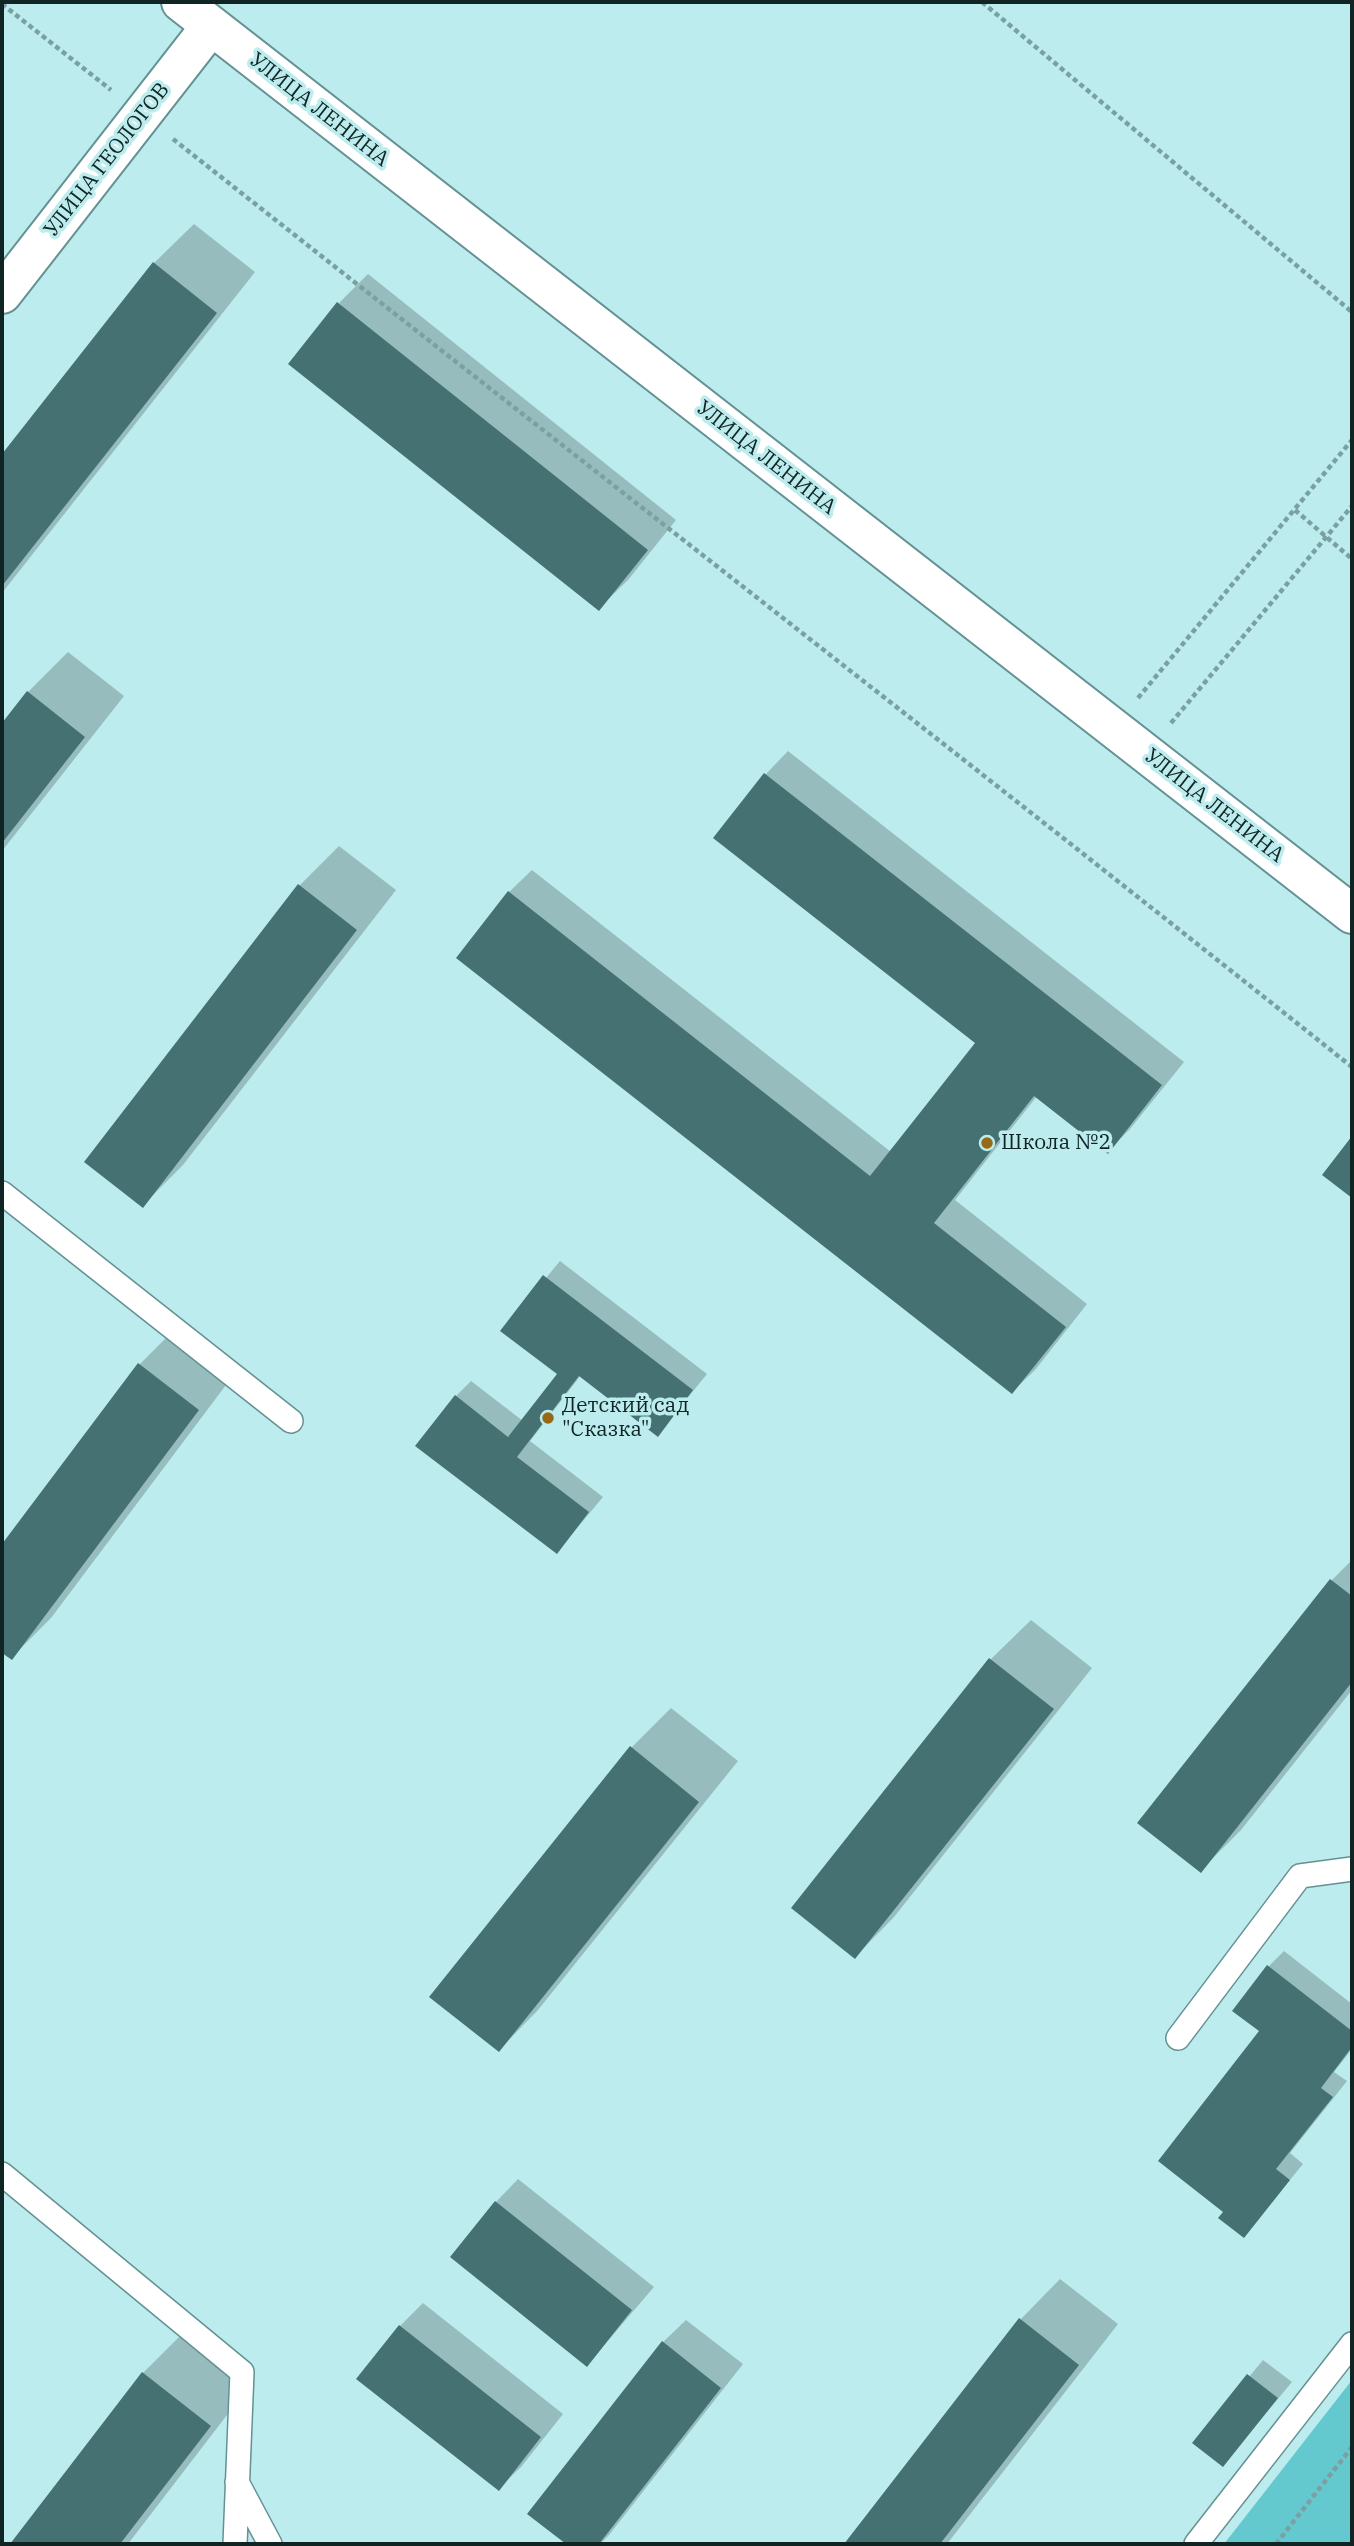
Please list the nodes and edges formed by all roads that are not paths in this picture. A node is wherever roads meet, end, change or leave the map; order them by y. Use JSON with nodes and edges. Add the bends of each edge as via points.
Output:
{"nodes":[{"id":1,"x":181,"y":2,"type":"edge"},
{"id":2,"x":211,"y":26,"type":"junction"},
{"id":3,"x":2,"y":294,"type":"edge"},
{"id":4,"x":1352,"y":914,"type":"edge"},
{"id":5,"x":2,"y":1193,"type":"edge"},
{"id":6,"x":291,"y":1421,"type":"dead end"},
{"id":7,"x":1352,"y":1869,"type":"edge"},
{"id":8,"x":1178,"y":2038,"type":"dead end"},
{"id":9,"x":2,"y":2174,"type":"edge"},
{"id":10,"x":1352,"y":2344,"type":"edge"},
{"id":11,"x":236,"y":2480,"type":"junction"},
{"id":12,"x":234,"y":2544,"type":"edge"},
{"id":13,"x":270,"y":2544,"type":"edge"},
{"id":14,"x":1196,"y":2544,"type":"edge"}],
"edges":[{"from":1,"to":2,"type":"street","name":"УЛИЦА ЛЕНИНА"},
{"from":2,"to":3,"type":"street","name":"УЛИЦА ГЕОЛОГОВ"},
{"from":2,"to":4,"type":"street","name":"УЛИЦА ЛЕНИНА"},
{"from":5,"to":6,"type":"lane"},
{"from":7,"to":8,"type":"lane","via":[[1300,1876]]},
{"from":9,"to":11,"type":"lane","via":[[242,2372]]},
{"from":10,"to":14,"type":"lane"},
{"from":11,"to":12,"type":"lane"},
{"from":11,"to":13,"type":"lane"}]}
